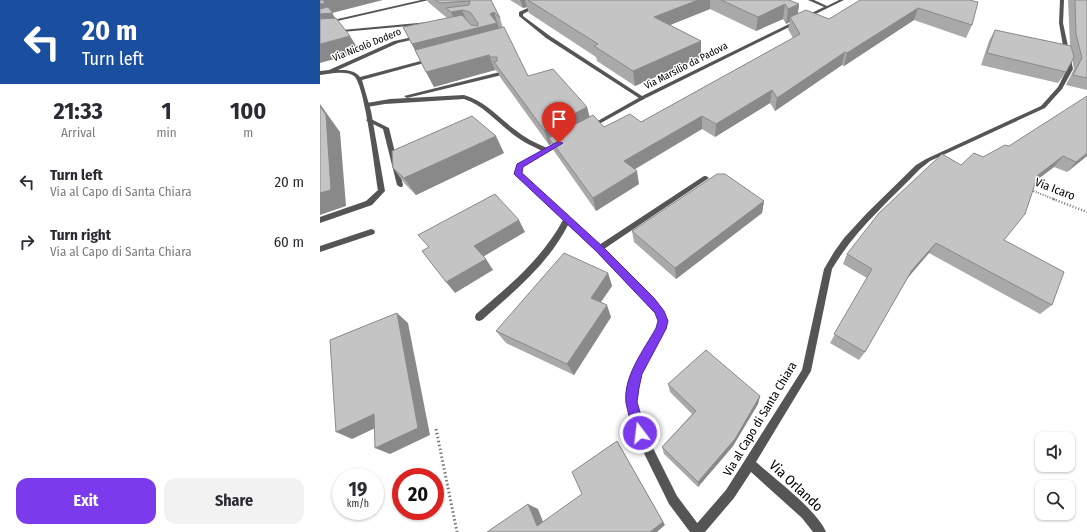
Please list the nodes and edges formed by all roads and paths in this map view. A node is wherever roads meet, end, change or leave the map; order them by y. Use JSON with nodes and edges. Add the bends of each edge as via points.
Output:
{"nodes":[{"id":1,"x":426,"y":0,"type":"edge"},
{"id":2,"x":548,"y":0,"type":"edge"},
{"id":3,"x":810,"y":0,"type":"edge"},
{"id":4,"x":842,"y":0,"type":"edge"},
{"id":5,"x":1062,"y":0,"type":"edge"},
{"id":6,"x":417,"y":1,"type":"edge"},
{"id":7,"x":541,"y":2,"type":"edge"},
{"id":8,"x":827,"y":7,"type":"junction"},
{"id":9,"x":432,"y":23,"type":"edge"},
{"id":10,"x":320,"y":24,"type":"edge"},
{"id":11,"x":320,"y":33,"type":"edge"},
{"id":12,"x":424,"y":35,"type":"edge"},
{"id":13,"x":440,"y":58,"type":"edge"},
{"id":14,"x":323,"y":73,"type":"edge"},
{"id":15,"x":500,"y":74,"type":"edge"},
{"id":16,"x":359,"y":79,"type":"junction"},
{"id":17,"x":642,"y":98,"type":"junction"},
{"id":18,"x":386,"y":102,"type":"junction"},
{"id":19,"x":367,"y":105,"type":"junction"},
{"id":20,"x":369,"y":120,"type":"junction"},
{"id":21,"x":579,"y":133,"type":"edge"},
{"id":22,"x":566,"y":140,"type":"edge"},
{"id":23,"x":546,"y":150,"type":"junction"},
{"id":24,"x":706,"y":178,"type":"dead end"},
{"id":25,"x":400,"y":185,"type":"edge"},
{"id":26,"x":1028,"y":188,"type":"edge"},
{"id":27,"x":1087,"y":212,"type":"edge"},
{"id":28,"x":567,"y":219,"type":"junction"},
{"id":29,"x":320,"y":220,"type":"edge"},
{"id":30,"x":370,"y":232,"type":"dead end"},
{"id":31,"x":320,"y":249,"type":"edge"},
{"id":32,"x":599,"y":249,"type":"junction"},
{"id":33,"x":479,"y":317,"type":"dead end"},
{"id":34,"x":436,"y":429,"type":"dead end"},
{"id":35,"x":750,"y":464,"type":"junction"},
{"id":36,"x":457,"y":532,"type":"edge"},
{"id":37,"x":697,"y":532,"type":"edge"},
{"id":38,"x":820,"y":532,"type":"edge"}],
"edges":[{"from":1,"to":6,"type":"street"},
{"from":2,"to":7,"type":"street","name":"Via Marsilio da Padova"},
{"from":3,"to":8,"type":"street"},
{"from":4,"to":8,"type":"street","name":"Via Marsilio da Padova"},
{"from":5,"to":35,"type":"street","name":"Via al Capo di Santa Chiara","via":[[1062,23],[1070,69],[1060,88],[1043,107],[928,160],[862,222],[828,269],[806,371]]},
{"from":6,"to":10,"type":"street"},
{"from":7,"to":17,"type":"street","name":"Via Marsilio da Padova","via":[[521,13],[521,16],[548,37]]},
{"from":8,"to":17,"type":"street","name":"Via Marsilio da Padova"},
{"from":9,"to":11,"type":"street"},
{"from":12,"to":14,"type":"street","name":"Via Nicolò Dodero","via":[[396,42]]},
{"from":13,"to":16,"type":"street"},
{"from":14,"to":16,"type":"street","name":"Via Nicolò Dodero","via":[[346,72],[355,74]]},
{"from":15,"to":18,"type":"street"},
{"from":16,"to":19,"type":"street"},
{"from":17,"to":21,"type":"street"},
{"from":18,"to":19,"type":"street"},
{"from":18,"to":23,"type":"street","via":[[464,97],[472,99],[481,103],[519,136]]},
{"from":19,"to":20,"type":"street"},
{"from":20,"to":25,"type":"street","via":[[386,128]]},
{"from":20,"to":29,"type":"street","via":[[382,191],[369,204]]},
{"from":22,"to":23,"type":"street","name":"Via al Capo di Santa Chiara"},
{"from":23,"to":28,"type":"street","name":"Via al Capo di Santa Chiara","via":[[519,166],[518,174]]},
{"from":24,"to":32,"type":"street"},
{"from":26,"to":27,"type":"path","name":"Via Icaro"},
{"from":28,"to":32,"type":"street","name":"Via al Capo di Santa Chiara"},
{"from":28,"to":33,"type":"street","via":[[545,254]]},
{"from":30,"to":31,"type":"street"},
{"from":32,"to":37,"type":"street","name":"Via al Capo di Santa Chiara","via":[[659,311],[663,321],[636,373],[632,402],[640,433],[673,500]]},
{"from":34,"to":36,"type":"path"},
{"from":35,"to":37,"type":"street","name":"Via al Capo di Santa Chiara","via":[[730,494]]},
{"from":35,"to":38,"type":"street","name":"Via Orlando","via":[[806,514]]}]}
